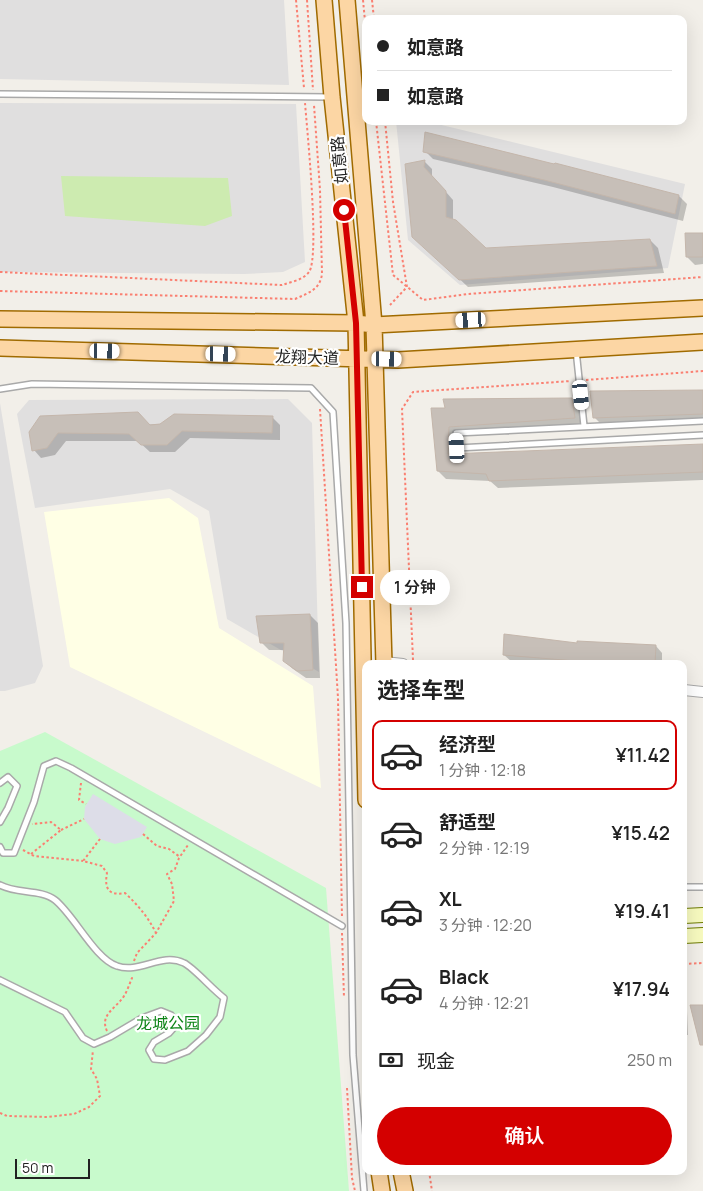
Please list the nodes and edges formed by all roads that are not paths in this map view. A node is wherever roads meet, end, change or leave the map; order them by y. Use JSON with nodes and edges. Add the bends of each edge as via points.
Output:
{"nodes":[{"id":1,"x":324,"y":0,"type":"edge"},
{"id":2,"x":347,"y":0,"type":"edge"},
{"id":3,"x":0,"y":94,"type":"edge"},
{"id":4,"x":332,"y":97,"type":"junction"},
{"id":5,"x":703,"y":308,"type":"edge"},
{"id":6,"x":0,"y":319,"type":"edge"},
{"id":7,"x":356,"y":323,"type":"junction"},
{"id":8,"x":374,"y":325,"type":"junction"},
{"id":9,"x":703,"y":342,"type":"edge"},
{"id":10,"x":0,"y":348,"type":"edge"},
{"id":11,"x":576,"y":350,"type":"junction"},
{"id":12,"x":356,"y":358,"type":"junction"},
{"id":13,"x":375,"y":359,"type":"junction"},
{"id":14,"x":0,"y":389,"type":"edge"},
{"id":15,"x":703,"y":421,"type":"edge"},
{"id":16,"x":584,"y":426,"type":"junction"},
{"id":17,"x":703,"y":435,"type":"edge"},
{"id":18,"x":363,"y":660,"type":"edge"},
{"id":19,"x":384,"y":660,"type":"edge"},
{"id":20,"x":687,"y":690,"type":"edge"},
{"id":21,"x":703,"y":692,"type":"edge"},
{"id":22,"x":0,"y":783,"type":"edge"},
{"id":23,"x":0,"y":822,"type":"edge"},
{"id":24,"x":0,"y":847,"type":"edge"},
{"id":25,"x":0,"y":885,"type":"edge"},
{"id":26,"x":687,"y":887,"type":"edge"},
{"id":27,"x":703,"y":887,"type":"edge"},
{"id":28,"x":703,"y":915,"type":"edge"},
{"id":29,"x":687,"y":916,"type":"edge"},
{"id":30,"x":342,"y":926,"type":"road end"},
{"id":31,"x":703,"y":935,"type":"edge"},
{"id":32,"x":687,"y":936,"type":"edge"},
{"id":33,"x":0,"y":980,"type":"edge"},
{"id":34,"x":362,"y":1166,"type":"edge"},
{"id":35,"x":363,"y":1175,"type":"edge"},
{"id":36,"x":380,"y":1175,"type":"edge"},
{"id":37,"x":402,"y":1175,"type":"edge"},
{"id":38,"x":364,"y":1191,"type":"edge"},
{"id":39,"x":382,"y":1191,"type":"edge"},
{"id":40,"x":405,"y":1191,"type":"edge"}],
"edges":[{"from":1,"to":4,"type":"main road","name":"如意路"},
{"from":2,"to":8,"type":"main road","name":"如意路"},
{"from":3,"to":4,"type":"lane"},
{"from":4,"to":7,"type":"main road","name":"如意路"},
{"from":5,"to":8,"type":"main road","name":"龙翔大道"},
{"from":6,"to":7,"type":"main road","name":"龙翔大道"},
{"from":7,"to":8,"type":"main road","name":"龙翔大道"},
{"from":7,"to":12,"type":"main road","name":"如意路"},
{"from":8,"to":13,"type":"main road","name":"如意路"},
{"from":9,"to":11,"type":"main road","name":"龙翔大道"},
{"from":10,"to":12,"type":"main road","name":"龙翔大道"},
{"from":11,"to":13,"type":"main road","name":"龙翔大道"},
{"from":11,"to":16,"type":"lane"},
{"from":12,"to":13,"type":"main road","name":"龙翔大道"},
{"from":12,"to":18,"type":"main road","name":"如意路"},
{"from":13,"to":19,"type":"main road","name":"如意路"},
{"from":14,"to":34,"type":"lane","via":[[32,384],[310,388],[333,412],[346,613],[353,1055]]},
{"from":15,"to":16,"type":"lane"},
{"from":16,"to":17,"type":"lane","via":[[456,433],[457,448]]},
{"from":20,"to":21,"type":"street"},
{"from":22,"to":23,"type":"lane","via":[[8,777],[17,786]]},
{"from":24,"to":30,"type":"lane","via":[[4,854],[14,853],[44,766],[56,761]]},
{"from":25,"to":33,"type":"lane","via":[[54,899],[98,952],[116,966],[132,969],[169,959],[185,963],[224,998],[220,1017],[188,1051],[166,1060],[154,1060],[149,1050],[154,1042],[177,1024],[170,1015],[161,1011],[142,1018],[94,1044],[83,1038],[65,1012]]},
{"from":26,"to":27,"type":"lane"},
{"from":28,"to":29,"type":"street"},
{"from":31,"to":32,"type":"street"},
{"from":35,"to":38,"type":"lane"},
{"from":36,"to":39,"type":"main road"},
{"from":37,"to":40,"type":"main road"}]}
